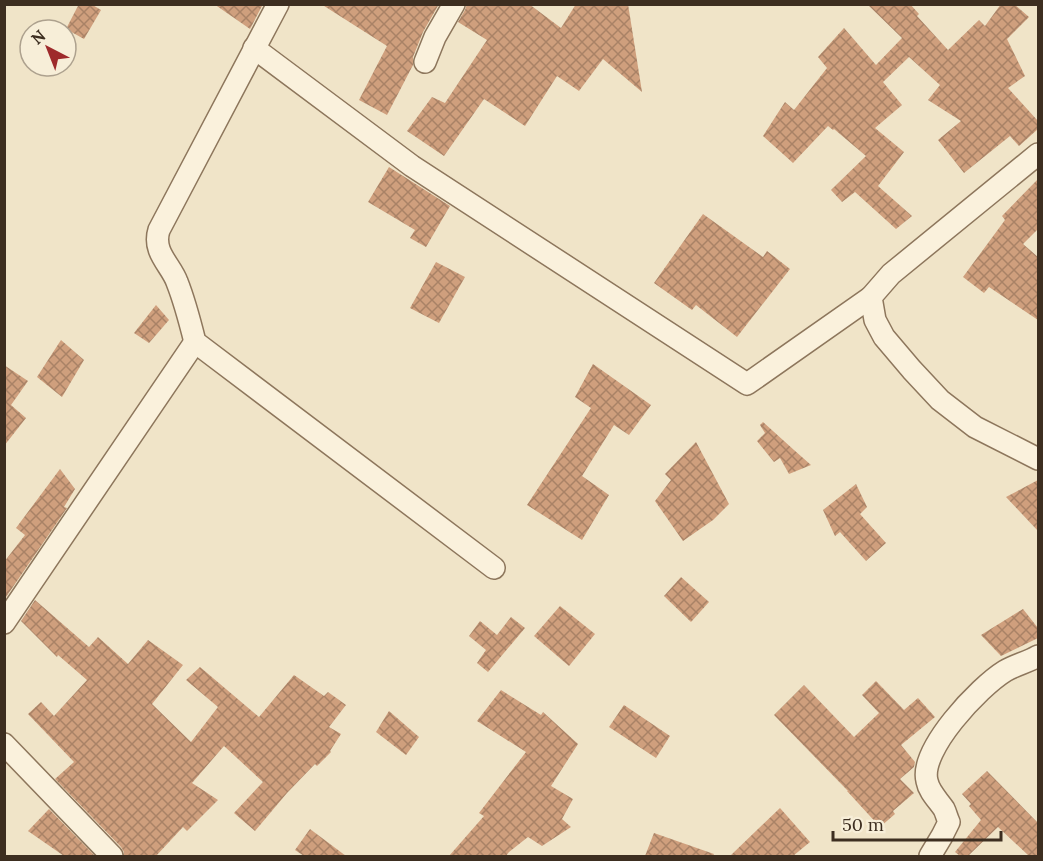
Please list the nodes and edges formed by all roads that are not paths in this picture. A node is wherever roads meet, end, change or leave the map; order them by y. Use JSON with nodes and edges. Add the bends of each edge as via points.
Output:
{"nodes":[{"id":1,"x":278,"y":4,"type":"edge"},
{"id":2,"x":454,"y":4,"type":"edge"},
{"id":3,"x":254,"y":48,"type":"junction"},
{"id":4,"x":425,"y":62,"type":"dead end"},
{"id":5,"x":1038,"y":154,"type":"edge"},
{"id":6,"x":871,"y":297,"type":"junction"},
{"id":7,"x":195,"y":342,"type":"junction"},
{"id":8,"x":1038,"y":459,"type":"edge"},
{"id":9,"x":494,"y":568,"type":"dead end"},
{"id":10,"x":4,"y":623,"type":"edge"},
{"id":11,"x":1038,"y":656,"type":"edge"},
{"id":12,"x":4,"y":744,"type":"edge"},
{"id":13,"x":112,"y":856,"type":"edge"},
{"id":14,"x":930,"y":856,"type":"edge"}],
"edges":[{"from":1,"to":3,"type":"street"},
{"from":2,"to":4,"type":"street"},
{"from":3,"to":6,"type":"street","via":[[412,166],[747,384]]},
{"from":3,"to":7,"type":"street","via":[[157,236],[162,259],[180,290]]},
{"from":5,"to":6,"type":"street","via":[[891,274]]},
{"from":6,"to":8,"type":"street","via":[[875,320],[884,338],[940,400],[975,427]]},
{"from":7,"to":9,"type":"street"},
{"from":7,"to":10,"type":"street"},
{"from":11,"to":14,"type":"street","via":[[988,683],[952,722],[929,758],[926,780],[949,822]]},
{"from":12,"to":13,"type":"street"}]}
